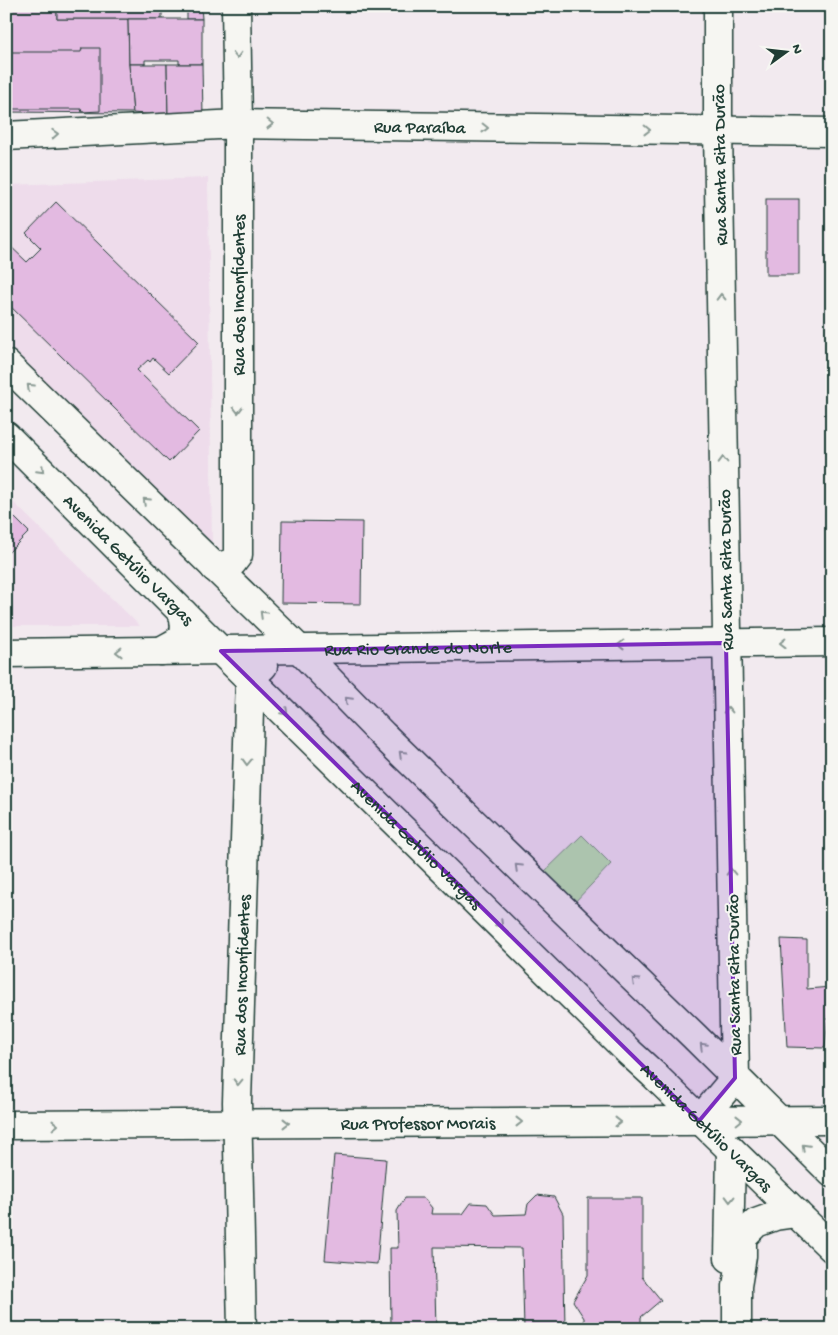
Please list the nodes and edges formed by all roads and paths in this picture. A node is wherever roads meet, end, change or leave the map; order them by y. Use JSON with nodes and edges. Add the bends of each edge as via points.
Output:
{"nodes":[{"id":1,"x":236,"y":6,"type":"edge"},
{"id":2,"x":718,"y":6,"type":"edge"},
{"id":3,"x":238,"y":124,"type":"junction"},
{"id":4,"x":718,"y":131,"type":"junction"},
{"id":5,"x":832,"y":132,"type":"edge"},
{"id":6,"x":6,"y":136,"type":"edge"},
{"id":7,"x":6,"y":364,"type":"edge"},
{"id":8,"x":6,"y":436,"type":"edge"},
{"id":9,"x":215,"y":568,"type":"junction"},
{"id":10,"x":184,"y":612,"type":"junction"},
{"id":11,"x":832,"y":642,"type":"edge"},
{"id":12,"x":726,"y":643,"type":"junction"},
{"id":13,"x":298,"y":648,"type":"junction"},
{"id":14,"x":161,"y":651,"type":"junction"},
{"id":15,"x":221,"y":651,"type":"junction"},
{"id":16,"x":6,"y":653,"type":"edge"},
{"id":17,"x":250,"y":678,"type":"junction"},
{"id":18,"x":735,"y":1078,"type":"junction"},
{"id":19,"x":778,"y":1120,"type":"junction"},
{"id":20,"x":832,"y":1120,"type":"edge"},
{"id":21,"x":699,"y":1121,"type":"junction"},
{"id":22,"x":238,"y":1123,"type":"junction"},
{"id":23,"x":6,"y":1126,"type":"edge"},
{"id":24,"x":731,"y":1150,"type":"junction"},
{"id":25,"x":832,"y":1174,"type":"edge"},
{"id":26,"x":796,"y":1213,"type":"junction"},
{"id":27,"x":832,"y":1248,"type":"edge"},
{"id":28,"x":737,"y":1286,"type":"junction"},
{"id":29,"x":242,"y":1329,"type":"edge"},
{"id":30,"x":737,"y":1329,"type":"edge"}],
"edges":[{"from":1,"to":3,"type":"street","name":"Rua dos Inconfidentes","one_way":true},
{"from":2,"to":4,"type":"street","name":"Rua Santa Rita Durão"},
{"from":3,"to":4,"type":"street","name":"Rua Paraíba","one_way":true},
{"from":6,"to":3,"type":"street","name":"Rua Paraíba","one_way":true},
{"from":3,"to":9,"type":"street","name":"Rua dos Inconfidentes","one_way":true,"via":[[238,555],[232,563]]},
{"from":4,"to":5,"type":"street","name":"Rua Paraíba"},
{"from":12,"to":4,"type":"street","name":"Rua Santa Rita Durão","one_way":true},
{"from":9,"to":7,"type":"street","one_way":true},
{"from":8,"to":10,"type":"street","name":"Avenida Getúlio Vargas","one_way":true},
{"from":13,"to":9,"type":"street","one_way":true},
{"from":10,"to":14,"type":"street","via":[[186,628],[183,637]]},
{"from":10,"to":15,"type":"street","name":"Avenida Getúlio Vargas"},
{"from":11,"to":12,"type":"street","name":"Rua Rio Grande do Norte","one_way":true},
{"from":12,"to":13,"type":"street","name":"Rua Rio Grande do Norte","one_way":true},
{"from":18,"to":12,"type":"street","name":"Rua Santa Rita Durão","one_way":true},
{"from":13,"to":15,"type":"street","name":"Rua Rio Grande do Norte"},
{"from":13,"to":17,"type":"street","via":[[270,661]]},
{"from":18,"to":13,"type":"street","one_way":true},
{"from":14,"to":15,"type":"street","name":"Rua Rio Grande do Norte"},
{"from":14,"to":16,"type":"street","name":"Rua Rio Grande do Norte","one_way":true},
{"from":15,"to":17,"type":"street","name":"Avenida Getúlio Vargas"},
{"from":17,"to":21,"type":"street","name":"Avenida Getúlio Vargas","one_way":true},
{"from":17,"to":22,"type":"street","name":"Rua dos Inconfidentes","one_way":true},
{"from":18,"to":19,"type":"street"},
{"from":18,"to":21,"type":"street","name":"Rua Santa Rita Durão"},
{"from":19,"to":20,"type":"street","name":"Rua Professor Morais"},
{"from":21,"to":19,"type":"street","name":"Rua Professor Morais","one_way":true},
{"from":25,"to":19,"type":"street","one_way":true},
{"from":22,"to":21,"type":"street","name":"Rua Professor Morais","one_way":true},
{"from":21,"to":24,"type":"street","name":"Avenida Getúlio Vargas"},
{"from":23,"to":22,"type":"street","name":"Rua Professor Morais","one_way":true},
{"from":22,"to":29,"type":"street","name":"Rua dos Inconfidentes"},
{"from":24,"to":26,"type":"street","name":"Avenida Getúlio Vargas"},
{"from":24,"to":28,"type":"street","one_way":true,"via":[[729,1257]]},
{"from":26,"to":27,"type":"street","name":"Avenida Getúlio Vargas"},
{"from":26,"to":28,"type":"street","via":[[775,1216],[756,1224],[742,1237]]},
{"from":28,"to":30,"type":"street"}]}
